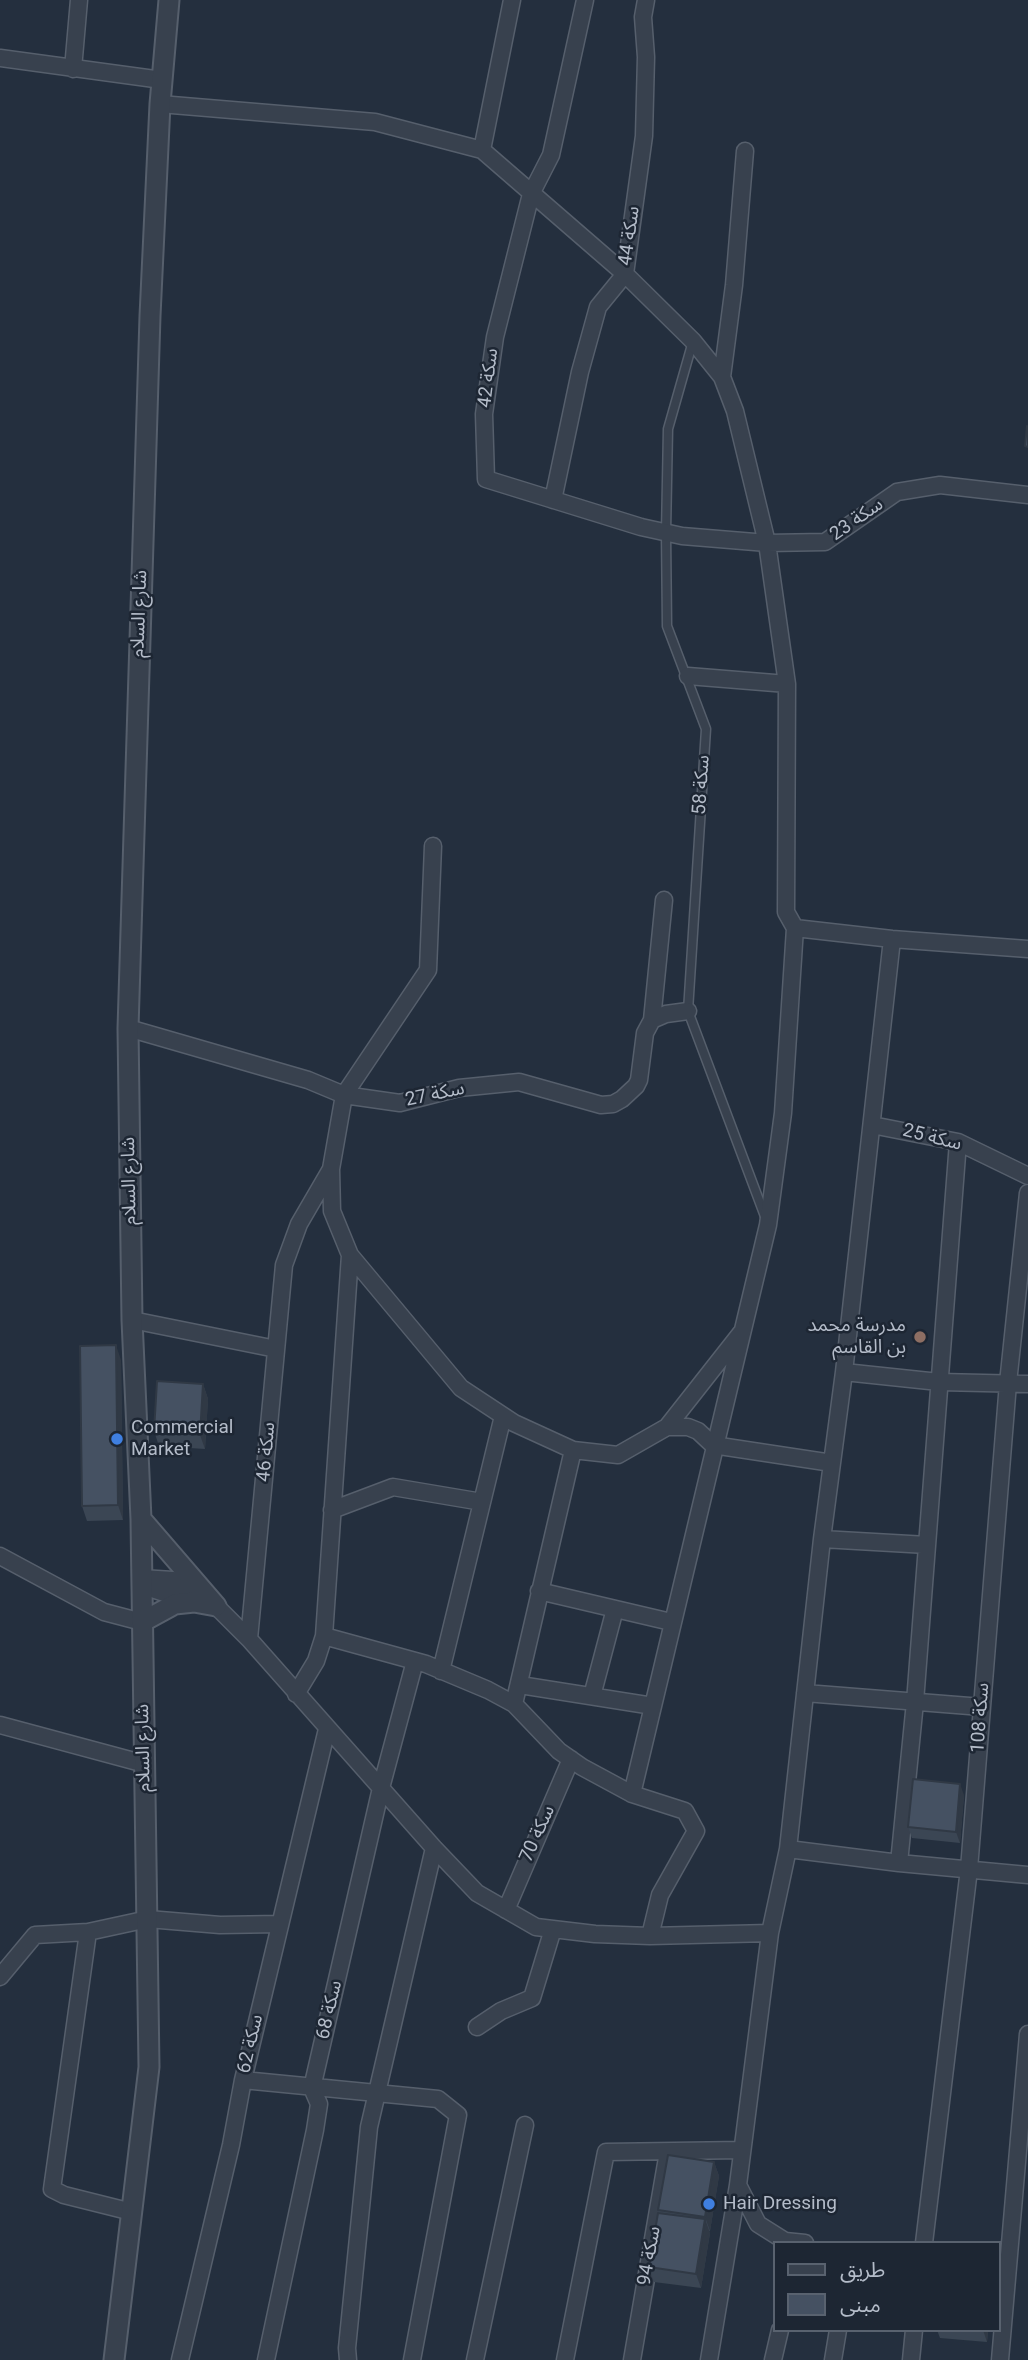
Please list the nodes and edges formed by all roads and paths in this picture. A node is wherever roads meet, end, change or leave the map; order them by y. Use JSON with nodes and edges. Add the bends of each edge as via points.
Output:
{"nodes":[{"id":1,"x":79,"y":0,"type":"edge"},
{"id":2,"x":169,"y":0,"type":"edge"},
{"id":3,"x":512,"y":0,"type":"edge"},
{"id":4,"x":585,"y":0,"type":"edge"},
{"id":5,"x":646,"y":0,"type":"edge"},
{"id":6,"x":0,"y":58,"type":"edge"},
{"id":7,"x":73,"y":69,"type":"junction"},
{"id":8,"x":162,"y":80,"type":"junction"},
{"id":9,"x":160,"y":104,"type":"junction"},
{"id":10,"x":482,"y":150,"type":"junction"},
{"id":11,"x":745,"y":151,"type":"dead end"},
{"id":12,"x":531,"y":194,"type":"junction"},
{"id":13,"x":625,"y":274,"type":"junction"},
{"id":14,"x":692,"y":341,"type":"junction"},
{"id":15,"x":722,"y":377,"type":"junction"},
{"id":16,"x":1028,"y":495,"type":"edge"},
{"id":17,"x":553,"y":500,"type":"junction"},
{"id":18,"x":666,"y":533,"type":"junction"},
{"id":19,"x":767,"y":543,"type":"junction"},
{"id":20,"x":688,"y":676,"type":"junction"},
{"id":21,"x":787,"y":684,"type":"junction"},
{"id":22,"x":433,"y":846,"type":"dead end"},
{"id":23,"x":664,"y":900,"type":"dead end"},
{"id":24,"x":795,"y":928,"type":"junction"},
{"id":25,"x":892,"y":939,"type":"junction"},
{"id":26,"x":1028,"y":949,"type":"edge"},
{"id":27,"x":688,"y":1011,"type":"junction"},
{"id":28,"x":652,"y":1020,"type":"junction"},
{"id":29,"x":128,"y":1028,"type":"junction"},
{"id":30,"x":344,"y":1095,"type":"junction"},
{"id":31,"x":872,"y":1125,"type":"junction"},
{"id":32,"x":958,"y":1142,"type":"junction"},
{"id":33,"x":331,"y":1169,"type":"junction"},
{"id":34,"x":1028,"y":1175,"type":"edge"},
{"id":35,"x":1028,"y":1192,"type":"edge"},
{"id":36,"x":768,"y":1225,"type":"junction"},
{"id":37,"x":350,"y":1255,"type":"junction"},
{"id":38,"x":132,"y":1320,"type":"junction"},
{"id":39,"x":741,"y":1333,"type":"junction"},
{"id":40,"x":276,"y":1349,"type":"junction"},
{"id":41,"x":844,"y":1372,"type":"junction"},
{"id":42,"x":939,"y":1382,"type":"junction"},
{"id":43,"x":1008,"y":1384,"type":"junction"},
{"id":44,"x":1028,"y":1384,"type":"edge"},
{"id":45,"x":503,"y":1416,"type":"junction"},
{"id":46,"x":667,"y":1427,"type":"junction"},
{"id":47,"x":713,"y":1445,"type":"junction"},
{"id":48,"x":573,"y":1450,"type":"junction"},
{"id":49,"x":832,"y":1463,"type":"junction"},
{"id":50,"x":482,"y":1502,"type":"junction"},
{"id":51,"x":332,"y":1510,"type":"junction"},
{"id":52,"x":141,"y":1519,"type":"junction"},
{"id":53,"x":822,"y":1539,"type":"junction"},
{"id":54,"x":927,"y":1545,"type":"junction"},
{"id":55,"x":0,"y":1556,"type":"edge"},
{"id":56,"x":141,"y":1578,"type":"junction"},
{"id":57,"x":539,"y":1591,"type":"junction"},
{"id":58,"x":194,"y":1602,"type":"junction"},
{"id":59,"x":216,"y":1606,"type":"junction"},
{"id":60,"x":615,"y":1609,"type":"junction"},
{"id":61,"x":142,"y":1622,"type":"junction"},
{"id":62,"x":671,"y":1622,"type":"junction"},
{"id":63,"x":324,"y":1636,"type":"junction"},
{"id":64,"x":249,"y":1639,"type":"junction"},
{"id":65,"x":415,"y":1661,"type":"junction"},
{"id":66,"x":441,"y":1671,"type":"junction"},
{"id":67,"x":520,"y":1685,"type":"junction"},
{"id":68,"x":805,"y":1693,"type":"junction"},
{"id":69,"x":296,"y":1694,"type":"junction"},
{"id":70,"x":592,"y":1696,"type":"junction"},
{"id":71,"x":915,"y":1702,"type":"junction"},
{"id":72,"x":514,"y":1704,"type":"junction"},
{"id":73,"x":653,"y":1706,"type":"junction"},
{"id":74,"x":982,"y":1707,"type":"junction"},
{"id":75,"x":0,"y":1726,"type":"edge"},
{"id":76,"x":327,"y":1729,"type":"junction"},
{"id":77,"x":571,"y":1759,"type":"junction"},
{"id":78,"x":145,"y":1764,"type":"junction"},
{"id":79,"x":382,"y":1788,"type":"junction"},
{"id":80,"x":632,"y":1794,"type":"junction"},
{"id":81,"x":434,"y":1848,"type":"junction"},
{"id":82,"x":788,"y":1849,"type":"junction"},
{"id":83,"x":899,"y":1863,"type":"junction"},
{"id":84,"x":970,"y":1870,"type":"junction"},
{"id":85,"x":1028,"y":1875,"type":"edge"},
{"id":86,"x":506,"y":1910,"type":"junction"},
{"id":87,"x":148,"y":1919,"type":"junction"},
{"id":88,"x":279,"y":1924,"type":"junction"},
{"id":89,"x":553,"y":1929,"type":"junction"},
{"id":90,"x":88,"y":1932,"type":"junction"},
{"id":91,"x":770,"y":1933,"type":"junction"},
{"id":92,"x":650,"y":1936,"type":"junction"},
{"id":93,"x":0,"y":1978,"type":"edge"},
{"id":94,"x":477,"y":2027,"type":"dead end"},
{"id":95,"x":1028,"y":2034,"type":"edge"},
{"id":96,"x":243,"y":2080,"type":"junction"},
{"id":97,"x":312,"y":2088,"type":"junction"},
{"id":98,"x":377,"y":2094,"type":"junction"},
{"id":99,"x":525,"y":2125,"type":"dead end"},
{"id":100,"x":742,"y":2150,"type":"junction"},
{"id":101,"x":668,"y":2152,"type":"junction"},
{"id":102,"x":738,"y":2185,"type":"junction"},
{"id":103,"x":132,"y":2212,"type":"junction"},
{"id":104,"x":784,"y":2241,"type":"edge"},
{"id":105,"x":924,"y":2241,"type":"edge"},
{"id":106,"x":780,"y":2332,"type":"edge"},
{"id":107,"x":838,"y":2332,"type":"edge"},
{"id":108,"x":914,"y":2332,"type":"edge"},
{"id":109,"x":114,"y":2360,"type":"edge"},
{"id":110,"x":180,"y":2360,"type":"edge"},
{"id":111,"x":266,"y":2360,"type":"edge"},
{"id":112,"x":348,"y":2360,"type":"edge"},
{"id":113,"x":412,"y":2360,"type":"edge"},
{"id":114,"x":475,"y":2360,"type":"edge"},
{"id":115,"x":565,"y":2360,"type":"edge"},
{"id":116,"x":632,"y":2360,"type":"edge"},
{"id":117,"x":709,"y":2360,"type":"edge"},
{"id":118,"x":773,"y":2360,"type":"edge"},
{"id":119,"x":834,"y":2360,"type":"edge"},
{"id":120,"x":911,"y":2360,"type":"edge"},
{"id":121,"x":1000,"y":2360,"type":"edge"}],
"edges":[{"from":1,"to":7,"type":"street"},
{"from":2,"to":8,"type":"street","name":"شارع السلام"},
{"from":3,"to":10,"type":"street"},
{"from":4,"to":12,"type":"street","name":"سكة 42","via":[[551,155]]},
{"from":5,"to":13,"type":"street","name":"سكة 44","via":[[644,136]]},
{"from":6,"to":7,"type":"street"},
{"from":7,"to":8,"type":"street"},
{"from":8,"to":9,"type":"street","name":"شارع السلام"},
{"from":9,"to":10,"type":"street","via":[[375,122]]},
{"from":9,"to":29,"type":"street","name":"شارع السلام"},
{"from":10,"to":12,"type":"street"},
{"from":11,"to":15,"type":"street"},
{"from":12,"to":13,"type":"street"},
{"from":12,"to":17,"type":"street","name":"سكة 42","via":[[495,337],[484,414],[486,480]]},
{"from":13,"to":14,"type":"street"},
{"from":13,"to":17,"type":"street","name":"سكة 44","via":[[598,307]]},
{"from":14,"to":15,"type":"street"},
{"from":14,"to":18,"type":"lane","name":"سكة 58","via":[[668,429]]},
{"from":15,"to":19,"type":"street","via":[[735,411]]},
{"from":16,"to":19,"type":"street","name":"سكة 23","via":[[940,485],[897,492],[825,542]]},
{"from":17,"to":18,"type":"street","name":"سكة 42"},
{"from":18,"to":19,"type":"street","name":"سكة 42"},
{"from":18,"to":20,"type":"lane","name":"سكة 58","via":[[667,626]]},
{"from":19,"to":21,"type":"street"},
{"from":20,"to":21,"type":"street"},
{"from":20,"to":27,"type":"lane","name":"سكة 58","via":[[706,729]]},
{"from":21,"to":24,"type":"street","via":[[786,912]]},
{"from":22,"to":30,"type":"street","via":[[428,970]]},
{"from":23,"to":28,"type":"street"},
{"from":24,"to":25,"type":"street"},
{"from":24,"to":36,"type":"street","via":[[783,1113]]},
{"from":25,"to":26,"type":"street"},
{"from":25,"to":31,"type":"street"},
{"from":27,"to":28,"type":"street"},
{"from":27,"to":36,"type":"lane","name":"سكة 58"},
{"from":28,"to":30,"type":"street","name":"سكة 27","via":[[645,1033],[639,1080],[613,1104],[601,1105],[519,1082],[459,1088],[400,1103]]},
{"from":29,"to":30,"type":"street","name":"سكة 27","via":[[309,1080]]},
{"from":29,"to":38,"type":"street","name":"شارع السلام"},
{"from":30,"to":33,"type":"street"},
{"from":31,"to":32,"type":"street","name":"سكة 25"},
{"from":31,"to":41,"type":"street"},
{"from":32,"to":34,"type":"street","name":"سكة 25"},
{"from":32,"to":42,"type":"street"},
{"from":33,"to":37,"type":"street","via":[[332,1211]]},
{"from":33,"to":40,"type":"street","name":"سكة 46","via":[[299,1224],[284,1265]]},
{"from":35,"to":43,"type":"street","name":"سكة 108"},
{"from":36,"to":39,"type":"street"},
{"from":37,"to":45,"type":"street","via":[[461,1388]]},
{"from":37,"to":51,"type":"street"},
{"from":38,"to":40,"type":"street"},
{"from":38,"to":52,"type":"street","name":"شارع السلام"},
{"from":39,"to":46,"type":"street"},
{"from":39,"to":47,"type":"street"},
{"from":40,"to":64,"type":"street","name":"سكة 46"},
{"from":41,"to":42,"type":"street"},
{"from":41,"to":49,"type":"street"},
{"from":42,"to":43,"type":"street"},
{"from":42,"to":54,"type":"street"},
{"from":43,"to":44,"type":"street"},
{"from":43,"to":74,"type":"street","name":"سكة 108"},
{"from":45,"to":48,"type":"street"},
{"from":45,"to":50,"type":"street"},
{"from":46,"to":47,"type":"street","via":[[688,1427]]},
{"from":46,"to":48,"type":"street","via":[[618,1455]]},
{"from":47,"to":49,"type":"street"},
{"from":47,"to":62,"type":"street"},
{"from":48,"to":57,"type":"street"},
{"from":49,"to":53,"type":"street"},
{"from":50,"to":51,"type":"street","via":[[393,1487]]},
{"from":50,"to":66,"type":"street"},
{"from":51,"to":63,"type":"street"},
{"from":52,"to":56,"type":"street","name":"شارع السلام"},
{"from":52,"to":59,"type":"street"},
{"from":53,"to":54,"type":"street"},
{"from":53,"to":68,"type":"street"},
{"from":54,"to":71,"type":"street"},
{"from":55,"to":61,"type":"street","via":[[104,1612]]},
{"from":56,"to":58,"type":"street","via":[[155,1590]]},
{"from":56,"to":59,"type":"street","via":[[173,1580],[193,1588]]},
{"from":56,"to":61,"type":"street","name":"شارع السلام"},
{"from":57,"to":60,"type":"street"},
{"from":57,"to":67,"type":"street"},
{"from":58,"to":59,"type":"street"},
{"from":58,"to":61,"type":"street","via":[[174,1604]]},
{"from":59,"to":64,"type":"street"},
{"from":60,"to":62,"type":"street"},
{"from":60,"to":70,"type":"street"},
{"from":61,"to":78,"type":"street","name":"شارع السلام"},
{"from":62,"to":73,"type":"street"},
{"from":63,"to":65,"type":"street"},
{"from":63,"to":69,"type":"street","via":[[317,1661]]},
{"from":64,"to":69,"type":"street"},
{"from":65,"to":66,"type":"street"},
{"from":65,"to":79,"type":"street","name":"سكة 68"},
{"from":66,"to":72,"type":"street"},
{"from":67,"to":70,"type":"street"},
{"from":67,"to":72,"type":"street"},
{"from":68,"to":71,"type":"street"},
{"from":68,"to":82,"type":"street"},
{"from":69,"to":76,"type":"street"},
{"from":70,"to":73,"type":"street"},
{"from":71,"to":74,"type":"street"},
{"from":71,"to":83,"type":"street"},
{"from":72,"to":77,"type":"street"},
{"from":73,"to":80,"type":"street"},
{"from":74,"to":84,"type":"street","name":"سكة 108"},
{"from":75,"to":78,"type":"street"},
{"from":76,"to":79,"type":"street"},
{"from":76,"to":88,"type":"street","name":"سكة 62"},
{"from":77,"to":80,"type":"street"},
{"from":77,"to":86,"type":"street","name":"سكة 70"},
{"from":78,"to":87,"type":"street","name":"شارع السلام"},
{"from":79,"to":81,"type":"street"},
{"from":79,"to":97,"type":"street","name":"سكة 68"},
{"from":80,"to":92,"type":"street","via":[[685,1811],[696,1832],[660,1895]]},
{"from":81,"to":86,"type":"street","via":[[477,1893]]},
{"from":81,"to":98,"type":"street"},
{"from":82,"to":83,"type":"street"},
{"from":82,"to":91,"type":"street"},
{"from":83,"to":84,"type":"street"},
{"from":84,"to":85,"type":"street"},
{"from":84,"to":105,"type":"street","name":"سكة 108"},
{"from":86,"to":89,"type":"street","via":[[536,1927]]},
{"from":87,"to":88,"type":"street"},
{"from":87,"to":90,"type":"street"},
{"from":87,"to":103,"type":"street","name":"شارع السلام","via":[[149,2067]]},
{"from":88,"to":96,"type":"street","name":"سكة 62"},
{"from":89,"to":92,"type":"street"},
{"from":89,"to":94,"type":"street","via":[[532,1998]]},
{"from":90,"to":93,"type":"street","via":[[35,1935]]},
{"from":90,"to":103,"type":"street","via":[[52,2189]]},
{"from":91,"to":92,"type":"street"},
{"from":91,"to":100,"type":"street"},
{"from":95,"to":121,"type":"street"},
{"from":96,"to":97,"type":"street"},
{"from":96,"to":110,"type":"street","name":"سكة 62"},
{"from":97,"to":98,"type":"street"},
{"from":97,"to":111,"type":"street","name":"سكة 68","via":[[319,2104],[315,2130]]},
{"from":98,"to":112,"type":"street","via":[[369,2127]]},
{"from":98,"to":113,"type":"street","via":[[438,2099],[458,2115]]},
{"from":99,"to":114,"type":"street"},
{"from":100,"to":101,"type":"street"},
{"from":100,"to":102,"type":"street"},
{"from":101,"to":115,"type":"street","via":[[606,2152]]},
{"from":101,"to":116,"type":"street","name":"سكة 94"},
{"from":102,"to":104,"type":"street","via":[[758,2224]]},
{"from":102,"to":117,"type":"street"},
{"from":103,"to":109,"type":"street","name":"شارع السلام"},
{"from":106,"to":118,"type":"street"},
{"from":107,"to":119,"type":"street"},
{"from":108,"to":120,"type":"street"}]}
